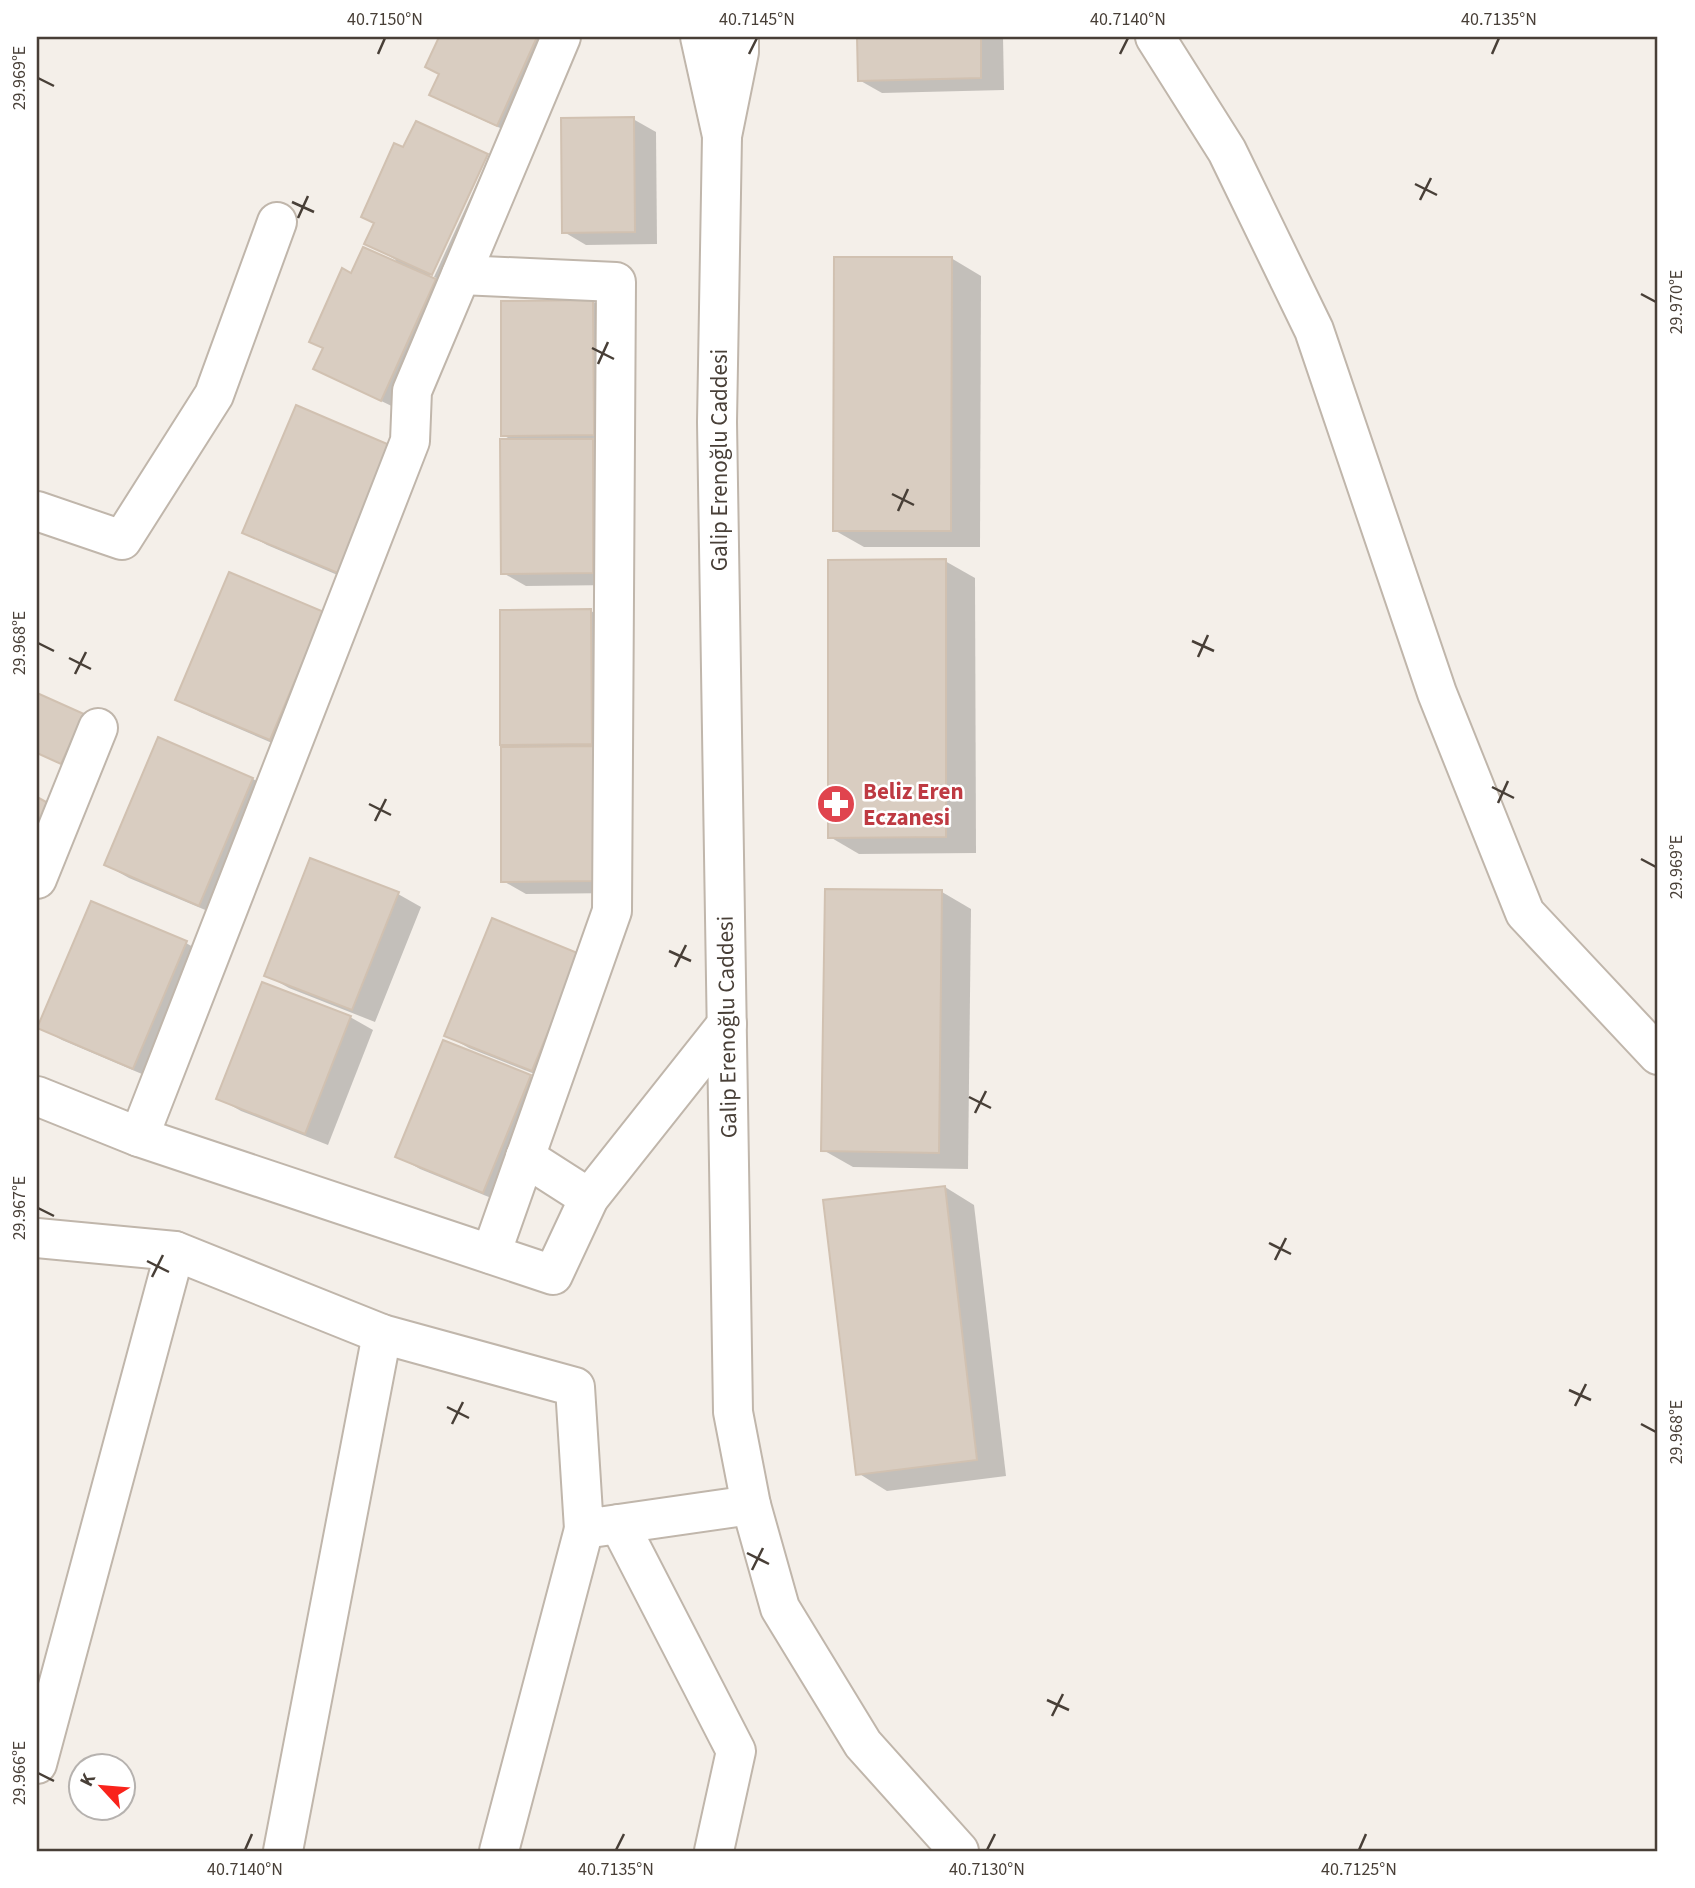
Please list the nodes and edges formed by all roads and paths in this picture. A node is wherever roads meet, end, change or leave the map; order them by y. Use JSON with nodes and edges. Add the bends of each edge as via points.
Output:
{"nodes":[{"id":1,"x":561,"y":37,"type":"edge"},
{"id":2,"x":701,"y":37,"type":"edge"},
{"id":3,"x":739,"y":37,"type":"edge"},
{"id":4,"x":1155,"y":37,"type":"edge"},
{"id":5,"x":722,"y":136,"type":"junction"},
{"id":6,"x":277,"y":222,"type":"dead end"},
{"id":7,"x":461,"y":275,"type":"junction"},
{"id":8,"x":37,"y":511,"type":"edge"},
{"id":9,"x":98,"y":728,"type":"dead end"},
{"id":10,"x":37,"y":879,"type":"edge"},
{"id":11,"x":727,"y":1024,"type":"junction"},
{"id":12,"x":1658,"y":1055,"type":"edge"},
{"id":13,"x":37,"y":1096,"type":"edge"},
{"id":14,"x":139,"y":1136,"type":"junction"},
{"id":15,"x":525,"y":1157,"type":"junction"},
{"id":16,"x":589,"y":1198,"type":"junction"},
{"id":17,"x":37,"y":1238,"type":"edge"},
{"id":18,"x":175,"y":1251,"type":"junction"},
{"id":19,"x":491,"y":1254,"type":"junction"},
{"id":20,"x":382,"y":1334,"type":"junction"},
{"id":21,"x":751,"y":1505,"type":"junction"},
{"id":22,"x":601,"y":1526,"type":"junction"},
{"id":23,"x":37,"y":1763,"type":"edge"},
{"id":24,"x":283,"y":1851,"type":"edge"},
{"id":25,"x":499,"y":1851,"type":"edge"},
{"id":26,"x":714,"y":1851,"type":"edge"},
{"id":27,"x":959,"y":1851,"type":"edge"}],
"edges":[{"from":1,"to":7,"type":"street"},
{"from":2,"to":5,"type":"street"},
{"from":3,"to":5,"type":"street"},
{"from":4,"to":12,"type":"street","via":[[1227,151],[1314,330],[1437,693],[1525,913]]},
{"from":5,"to":11,"type":"street","name":"Galip Erenoğlu Caddesi","via":[[717,422]]},
{"from":6,"to":8,"type":"street","via":[[214,395],[122,540]]},
{"from":7,"to":14,"type":"street","via":[[412,391],[410,441]]},
{"from":7,"to":15,"type":"street","via":[[616,282],[612,911]]},
{"from":9,"to":10,"type":"street"},
{"from":11,"to":16,"type":"street"},
{"from":11,"to":21,"type":"street","name":"Galip Erenoğlu Caddesi","via":[[733,1412]]},
{"from":13,"to":14,"type":"street"},
{"from":14,"to":19,"type":"street"},
{"from":15,"to":16,"type":"street"},
{"from":15,"to":19,"type":"street"},
{"from":16,"to":19,"type":"street","via":[[553,1275]]},
{"from":17,"to":18,"type":"street"},
{"from":18,"to":20,"type":"street"},
{"from":18,"to":23,"type":"street"},
{"from":20,"to":22,"type":"street","via":[[575,1387]]},
{"from":20,"to":24,"type":"street"},
{"from":21,"to":22,"type":"street"},
{"from":21,"to":27,"type":"street","name":"Galip Erenoğlu Caddesi","via":[[780,1608],[863,1744]]},
{"from":22,"to":25,"type":"street"},
{"from":22,"to":26,"type":"street","via":[[736,1751]]}]}
